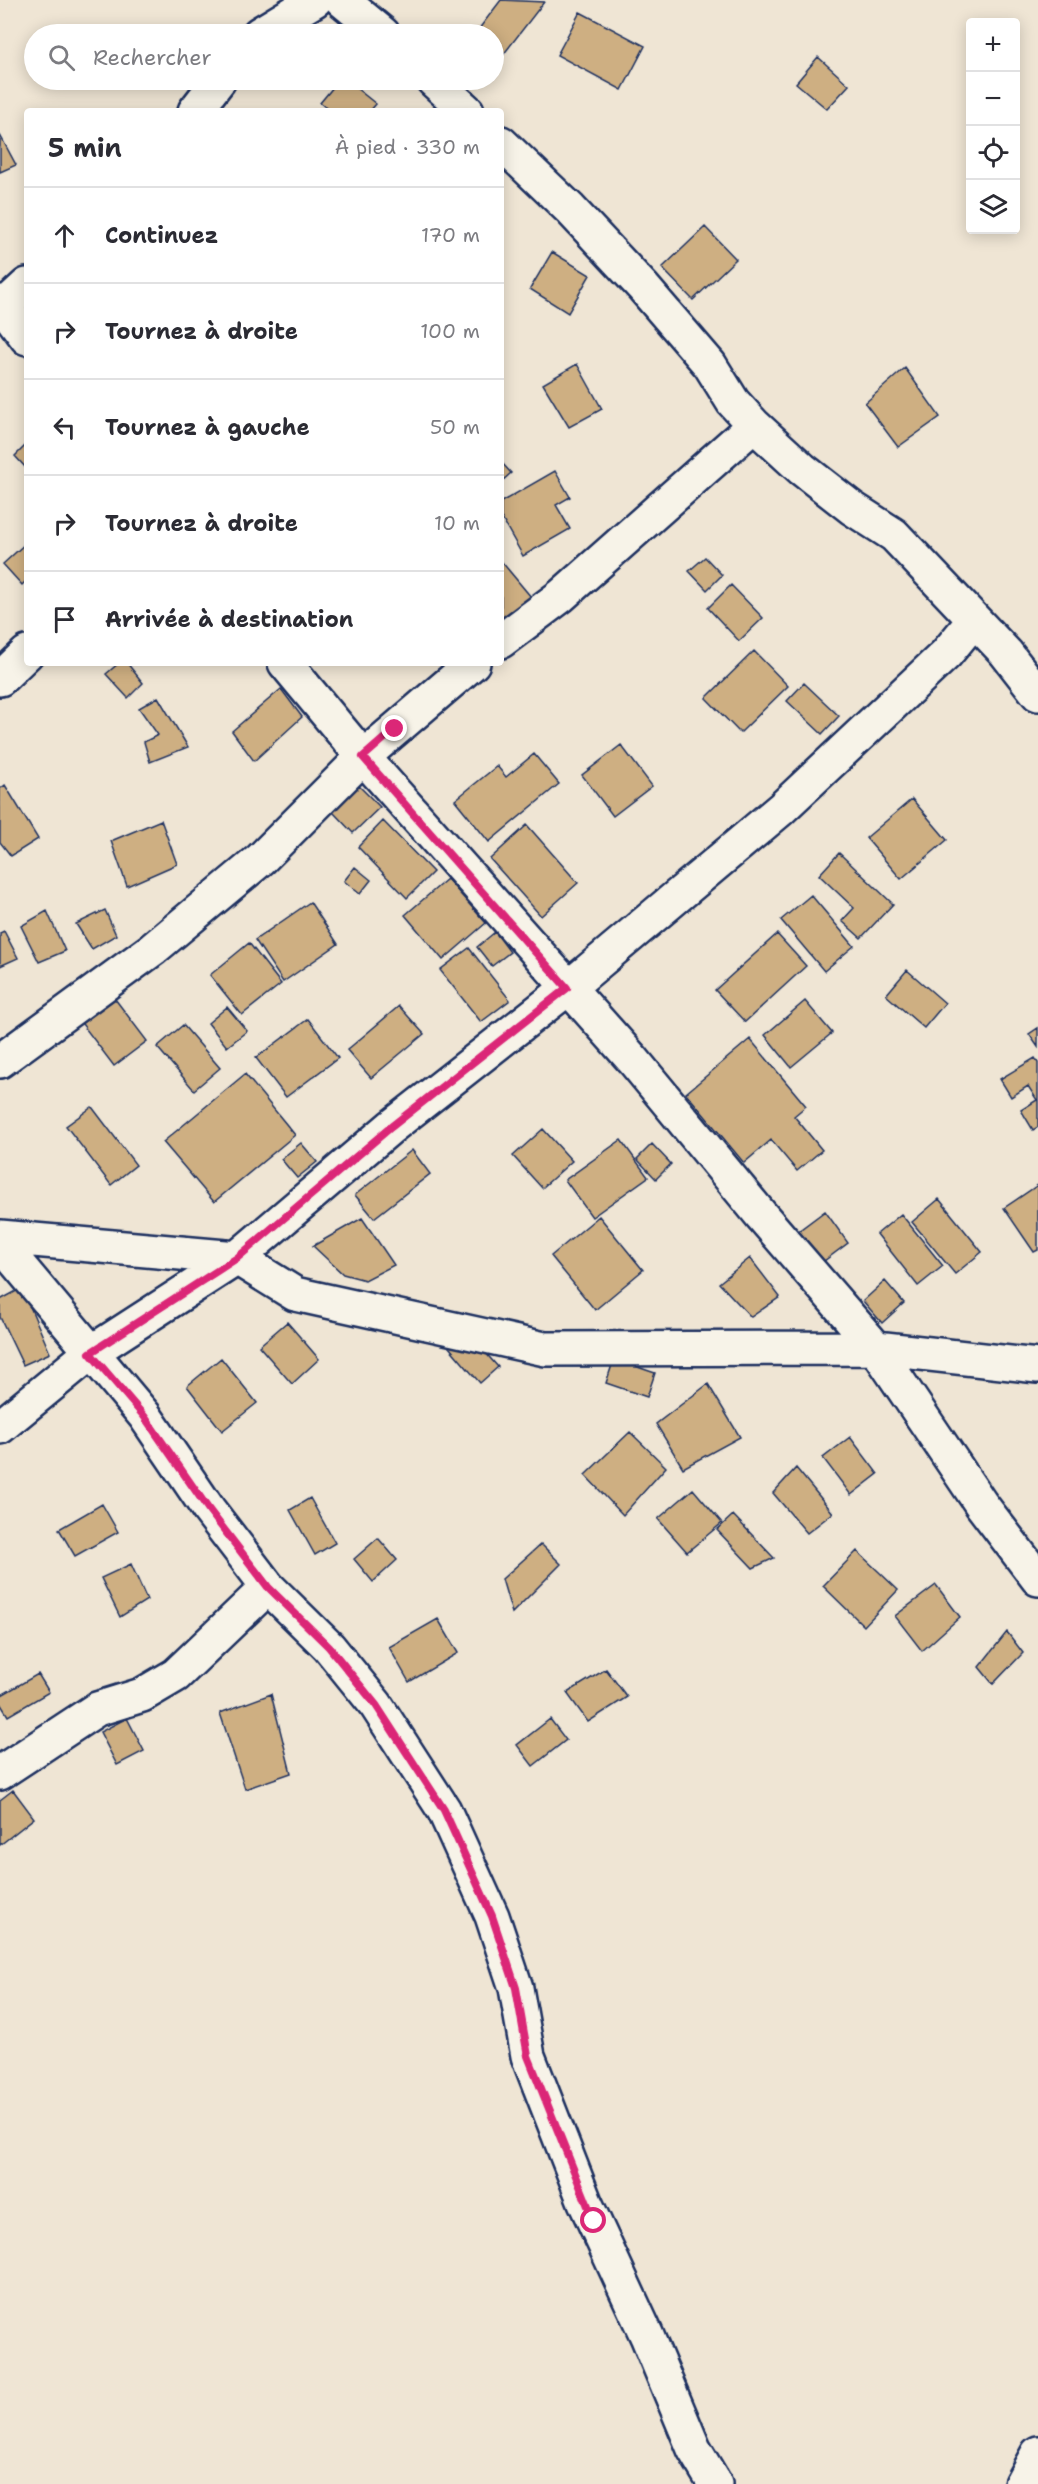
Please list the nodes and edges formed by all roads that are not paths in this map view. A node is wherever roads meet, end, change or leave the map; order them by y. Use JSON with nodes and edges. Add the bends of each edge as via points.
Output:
{"nodes":[{"id":1,"x":315,"y":0,"type":"edge"},
{"id":2,"x":342,"y":0,"type":"edge"},
{"id":3,"x":275,"y":24,"type":"edge"},
{"id":4,"x":371,"y":24,"type":"edge"},
{"id":5,"x":211,"y":90,"type":"edge"},
{"id":6,"x":444,"y":90,"type":"edge"},
{"id":7,"x":197,"y":108,"type":"edge"},
{"id":8,"x":464,"y":108,"type":"edge"},
{"id":9,"x":504,"y":146,"type":"edge"},
{"id":10,"x":24,"y":287,"type":"edge"},
{"id":11,"x":1,"y":306,"type":"edge"},
{"id":12,"x":24,"y":334,"type":"edge"},
{"id":13,"x":754,"y":425,"type":"junction"},
{"id":14,"x":974,"y":620,"type":"junction"},
{"id":15,"x":504,"y":639,"type":"edge"},
{"id":16,"x":24,"y":655,"type":"edge"},
{"id":17,"x":287,"y":666,"type":"edge"},
{"id":18,"x":469,"y":666,"type":"edge"},
{"id":19,"x":0,"y":679,"type":"edge"},
{"id":20,"x":1038,"y":694,"type":"edge"},
{"id":21,"x":363,"y":757,"type":"junction"},
{"id":22,"x":567,"y":988,"type":"junction"},
{"id":23,"x":0,"y":1061,"type":"edge"},
{"id":24,"x":0,"y":1237,"type":"edge"},
{"id":25,"x":0,"y":1243,"type":"edge"},
{"id":26,"x":237,"y":1258,"type":"junction"},
{"id":27,"x":876,"y":1348,"type":"junction"},
{"id":28,"x":90,"y":1353,"type":"junction"},
{"id":29,"x":1038,"y":1365,"type":"edge"},
{"id":30,"x":0,"y":1427,"type":"edge"},
{"id":31,"x":1038,"y":1579,"type":"edge"},
{"id":32,"x":268,"y":1587,"type":"junction"},
{"id":33,"x":0,"y":1773,"type":"edge"},
{"id":34,"x":1038,"y":2453,"type":"edge"},
{"id":35,"x":715,"y":2484,"type":"edge"},
{"id":36,"x":1021,"y":2484,"type":"edge"}],
"edges":[{"from":1,"to":3,"type":"street"},
{"from":2,"to":4,"type":"street"},
{"from":5,"to":7,"type":"street"},
{"from":6,"to":8,"type":"street"},
{"from":9,"to":13,"type":"street","via":[[570,209],[671,318]]},
{"from":10,"to":11,"type":"street"},
{"from":11,"to":12,"type":"street"},
{"from":13,"to":14,"type":"street","via":[[811,476],[894,535]]},
{"from":13,"to":15,"type":"street","via":[[561,596]]},
{"from":14,"to":20,"type":"street"},
{"from":14,"to":22,"type":"street","via":[[946,654],[781,808]]},
{"from":16,"to":19,"type":"street"},
{"from":17,"to":21,"type":"street"},
{"from":18,"to":21,"type":"street"},
{"from":21,"to":22,"type":"street"},
{"from":21,"to":23,"type":"street","via":[[261,859],[153,949]]},
{"from":22,"to":26,"type":"street","via":[[391,1127]]},
{"from":22,"to":27,"type":"street","via":[[670,1102]]},
{"from":24,"to":26,"type":"street"},
{"from":25,"to":28,"type":"street"},
{"from":26,"to":27,"type":"street","via":[[295,1294],[545,1349]]},
{"from":26,"to":28,"type":"street"},
{"from":27,"to":29,"type":"street"},
{"from":27,"to":31,"type":"street","via":[[981,1504]]},
{"from":28,"to":30,"type":"street"},
{"from":28,"to":32,"type":"street","via":[[144,1416]]},
{"from":32,"to":33,"type":"street","via":[[176,1675],[142,1695],[97,1709]]},
{"from":32,"to":35,"type":"street","via":[[329,1647],[376,1705],[444,1810],[492,1916],[516,1988],[528,2056],[585,2202],[694,2449]]},
{"from":34,"to":36,"type":"street"}]}
